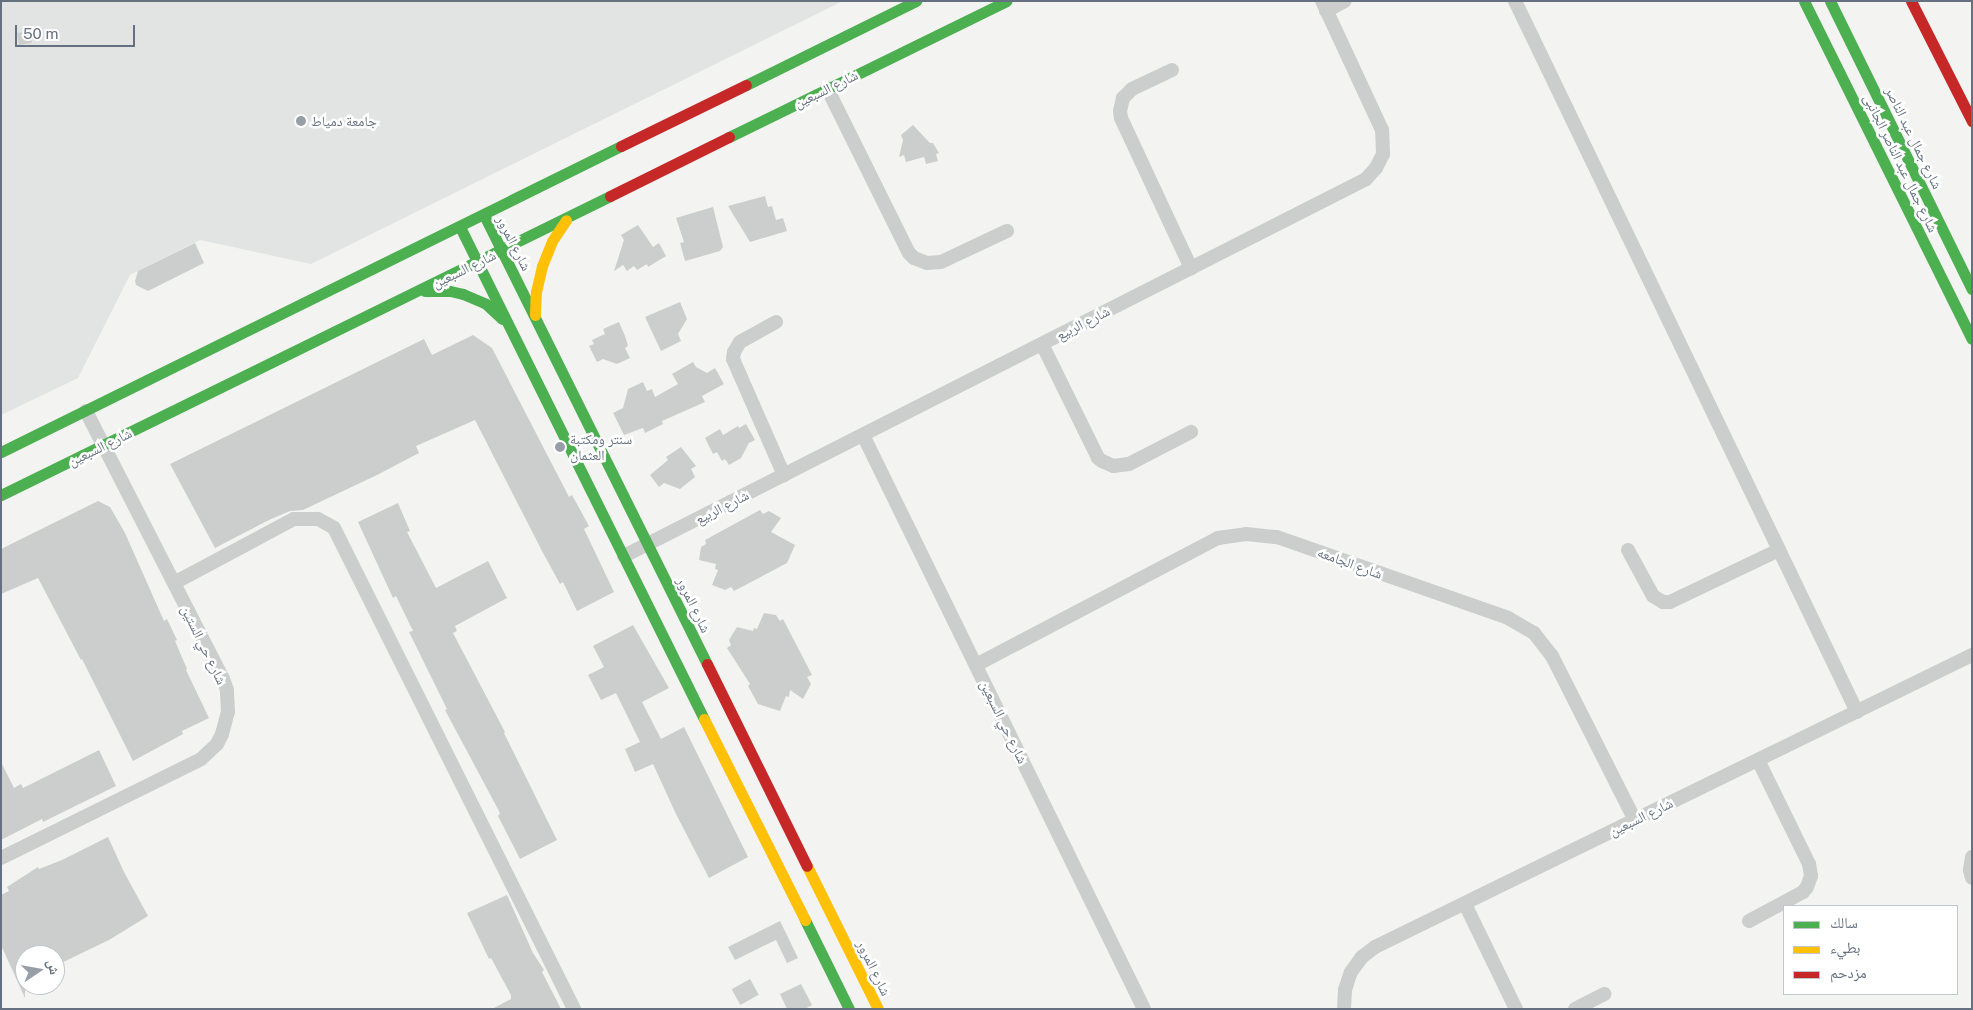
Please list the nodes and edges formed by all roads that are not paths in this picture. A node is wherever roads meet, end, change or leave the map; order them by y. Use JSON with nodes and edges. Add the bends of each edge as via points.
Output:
{"nodes":[{"id":1,"x":916,"y":1,"type":"edge"},
{"id":2,"x":1006,"y":1,"type":"edge"},
{"id":3,"x":1345,"y":1,"type":"edge"},
{"id":4,"x":1515,"y":1,"type":"edge"},
{"id":5,"x":1804,"y":1,"type":"edge"},
{"id":6,"x":1830,"y":1,"type":"edge"},
{"id":7,"x":1911,"y":1,"type":"edge"},
{"id":8,"x":1324,"y":6,"type":"edge"},
{"id":9,"x":1172,"y":70,"type":"dead end"},
{"id":10,"x":827,"y":88,"type":"junction"},
{"id":11,"x":1972,"y":121,"type":"edge"},
{"id":12,"x":484,"y":215,"type":"junction"},
{"id":13,"x":567,"y":219,"type":"junction"},
{"id":14,"x":460,"y":227,"type":"junction"},
{"id":15,"x":1007,"y":231,"type":"dead end"},
{"id":16,"x":502,"y":251,"type":"junction"},
{"id":17,"x":477,"y":263,"type":"junction"},
{"id":18,"x":1191,"y":268,"type":"junction"},
{"id":19,"x":1972,"y":289,"type":"edge"},
{"id":20,"x":412,"y":295,"type":"junction"},
{"id":21,"x":535,"y":319,"type":"junction"},
{"id":22,"x":776,"y":322,"type":"dead end"},
{"id":23,"x":512,"y":332,"type":"junction"},
{"id":24,"x":1972,"y":339,"type":"edge"},
{"id":25,"x":1042,"y":344,"type":"junction"},
{"id":26,"x":86,"y":411,"type":"junction"},
{"id":27,"x":1191,"y":432,"type":"dead end"},
{"id":28,"x":863,"y":435,"type":"junction"},
{"id":29,"x":104,"y":445,"type":"junction"},
{"id":30,"x":1,"y":452,"type":"edge"},
{"id":31,"x":784,"y":475,"type":"junction"},
{"id":32,"x":1,"y":496,"type":"edge"},
{"id":33,"x":647,"y":544,"type":"junction"},
{"id":34,"x":1628,"y":550,"type":"dead end"},
{"id":35,"x":1779,"y":550,"type":"junction"},
{"id":36,"x":624,"y":556,"type":"junction"},
{"id":37,"x":174,"y":583,"type":"junction"},
{"id":38,"x":1972,"y":655,"type":"edge"},
{"id":39,"x":976,"y":665,"type":"junction"},
{"id":40,"x":1857,"y":712,"type":"junction"},
{"id":41,"x":1758,"y":760,"type":"junction"},
{"id":42,"x":1635,"y":820,"type":"junction"},
{"id":43,"x":1972,"y":857,"type":"edge"},
{"id":44,"x":1,"y":858,"type":"edge"},
{"id":45,"x":1972,"y":878,"type":"edge"},
{"id":46,"x":1465,"y":904,"type":"junction"},
{"id":47,"x":1749,"y":921,"type":"dead end"},
{"id":48,"x":1604,"y":994,"type":"dead end"},
{"id":49,"x":574,"y":1009,"type":"edge"},
{"id":50,"x":849,"y":1009,"type":"edge"},
{"id":51,"x":878,"y":1009,"type":"edge"},
{"id":52,"x":1144,"y":1009,"type":"edge"},
{"id":53,"x":1344,"y":1009,"type":"edge"},
{"id":54,"x":1516,"y":1009,"type":"edge"},
{"id":55,"x":1575,"y":1009,"type":"edge"}],
"edges":[{"from":1,"to":12,"type":"main road"},
{"from":2,"to":10,"type":"main road","name":"شارع السبعين"},
{"from":3,"to":8,"type":"street"},
{"from":4,"to":35,"type":"street"},
{"from":5,"to":24,"type":"main road","name":"شارع جمال عبد الناصر الجانبى"},
{"from":6,"to":19,"type":"main road","name":"شارع جمال عبد الناصر"},
{"from":7,"to":11,"type":"main road"},
{"from":8,"to":18,"type":"street","name":"شارع الربيع","via":[[1382,130],[1384,146],[1380,162],[1366,179]]},
{"from":9,"to":18,"type":"street","via":[[1132,89],[1123,98],[1120,111]]},
{"from":10,"to":13,"type":"main road","name":"شارع السبعين"},
{"from":10,"to":15,"type":"street","via":[[914,258],[927,263],[942,262]]},
{"from":12,"to":14,"type":"main road"},
{"from":12,"to":16,"type":"main road","name":"شارع المرور"},
{"from":13,"to":16,"type":"main road","name":"شارع السبعين"},
{"from":13,"to":21,"type":"main road","via":[[552,241],[542,266],[536,292]]},
{"from":14,"to":17,"type":"main road"},
{"from":14,"to":26,"type":"main road"},
{"from":16,"to":17,"type":"main road","name":"شارع السبعين"},
{"from":16,"to":21,"type":"main road","name":"شارع المرور"},
{"from":17,"to":20,"type":"main road","name":"شارع السبعين"},
{"from":17,"to":23,"type":"main road"},
{"from":18,"to":25,"type":"street","name":"شارع الربيع"},
{"from":20,"to":23,"type":"main road","via":[[437,290],[463,294],[491,308]]},
{"from":20,"to":29,"type":"main road","name":"شارع السبعين"},
{"from":21,"to":33,"type":"main road","name":"شارع المرور"},
{"from":22,"to":31,"type":"street","via":[[740,342],[733,359]]},
{"from":23,"to":36,"type":"main road"},
{"from":25,"to":27,"type":"street","via":[[1102,461],[1113,466],[1129,464]]},
{"from":25,"to":28,"type":"street","name":"شارع الربيع"},
{"from":26,"to":29,"type":"street","name":"شارع حي الستين"},
{"from":26,"to":30,"type":"main road"},
{"from":28,"to":31,"type":"street","name":"شارع الربيع"},
{"from":28,"to":39,"type":"street","name":"شارع حي السبعين"},
{"from":29,"to":32,"type":"main road","name":"شارع السبعين"},
{"from":29,"to":37,"type":"street","name":"شارع حي الستين"},
{"from":31,"to":33,"type":"street","name":"شارع الربيع"},
{"from":33,"to":36,"type":"street","name":"شارع الربيع"},
{"from":33,"to":51,"type":"main road","name":"شارع المرور"},
{"from":34,"to":35,"type":"street","via":[[1653,596],[1670,602]]},
{"from":35,"to":40,"type":"street"},
{"from":36,"to":50,"type":"main road"},
{"from":37,"to":44,"type":"street","name":"شارع حي الستين","via":[[226,690],[228,712],[217,744],[192,765]]},
{"from":37,"to":49,"type":"street","via":[[294,519],[318,519],[334,528]]},
{"from":38,"to":40,"type":"street","name":"شارع السبعين"},
{"from":39,"to":42,"type":"street","name":"شارع الجامعه","via":[[1218,538],[1246,534],[1277,537],[1508,618],[1534,633],[1552,656]]},
{"from":39,"to":52,"type":"street","name":"شارع حي السبعين"},
{"from":40,"to":41,"type":"street","name":"شارع السبعين"},
{"from":41,"to":42,"type":"street","name":"شارع السبعين"},
{"from":41,"to":47,"type":"street","via":[[1812,876],[1803,892]]},
{"from":42,"to":46,"type":"street","name":"شارع السبعين"},
{"from":43,"to":45,"type":"street"},
{"from":46,"to":53,"type":"street","name":"شارع السبعين","via":[[1366,954],[1347,981]]},
{"from":46,"to":54,"type":"street"},
{"from":48,"to":55,"type":"street"}]}
